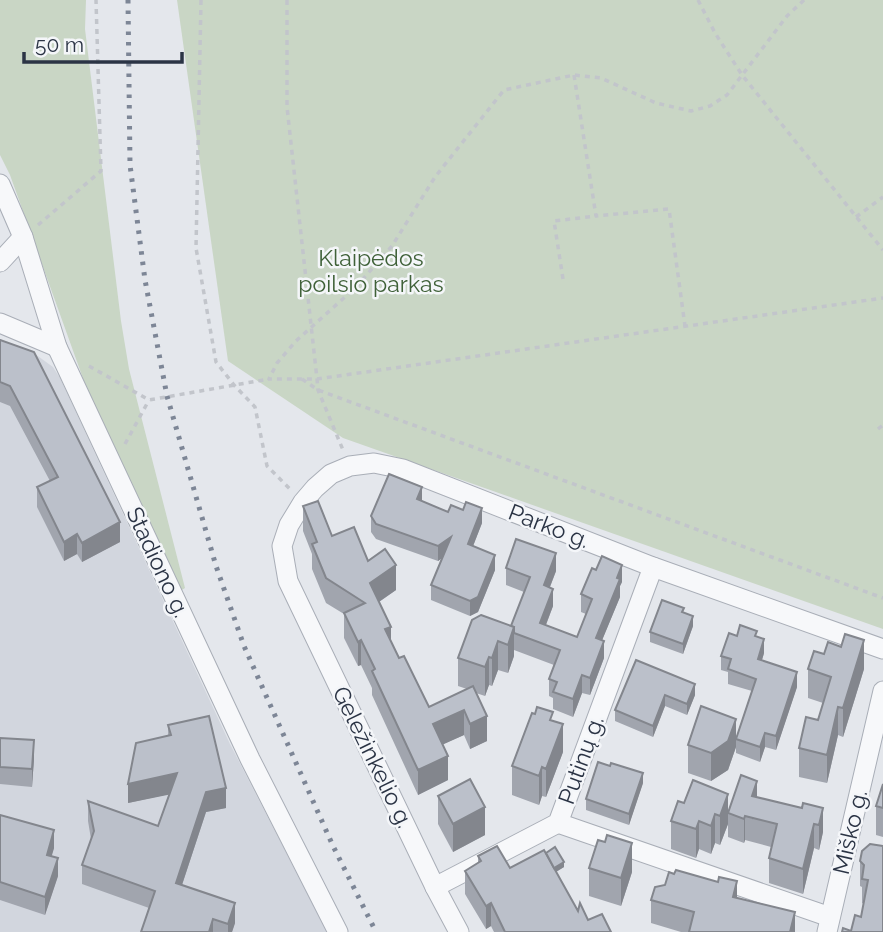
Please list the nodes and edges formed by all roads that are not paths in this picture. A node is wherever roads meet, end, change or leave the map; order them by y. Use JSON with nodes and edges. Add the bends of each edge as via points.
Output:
{"nodes":[{"id":1,"x":0,"y":184,"type":"edge"},
{"id":2,"x":23,"y":237,"type":"junction"},
{"id":3,"x":0,"y":262,"type":"edge"},
{"id":4,"x":0,"y":323,"type":"edge"},
{"id":5,"x":57,"y":347,"type":"junction"},
{"id":6,"x":653,"y":567,"type":"junction"},
{"id":7,"x":288,"y":581,"type":"joint"},
{"id":8,"x":883,"y":649,"type":"edge"},
{"id":9,"x":883,"y":691,"type":"edge"},
{"id":10,"x":558,"y":823,"type":"junction"},
{"id":11,"x":435,"y":887,"type":"junction"},
{"id":12,"x":829,"y":924,"type":"edge"},
{"id":13,"x":338,"y":932,"type":"edge"},
{"id":14,"x":459,"y":932,"type":"edge"}],
"edges":[{"from":1,"to":2,"type":"street","name":"Stadiono g."},
{"from":2,"to":3,"type":"street"},
{"from":2,"to":5,"type":"street","name":"Stadiono g."},
{"from":4,"to":5,"type":"street"},
{"from":5,"to":13,"type":"street","name":"Stadiono g.","via":[[250,760]]},
{"from":6,"to":7,"type":"street","name":"Parko g.","via":[[403,470],[374,463],[331,474],[303,502],[282,546]]},
{"from":6,"to":8,"type":"street","name":"Parko g."},
{"from":6,"to":10,"type":"street","name":"Putinų g."},
{"from":7,"to":11,"type":"street","name":"Geležinkelio g."},
{"from":9,"to":12,"type":"street","name":"Miško g."},
{"from":10,"to":11,"type":"street","name":"Putinų g."},
{"from":10,"to":12,"type":"street"},
{"from":11,"to":14,"type":"street","name":"Geležinkelio g."}]}
